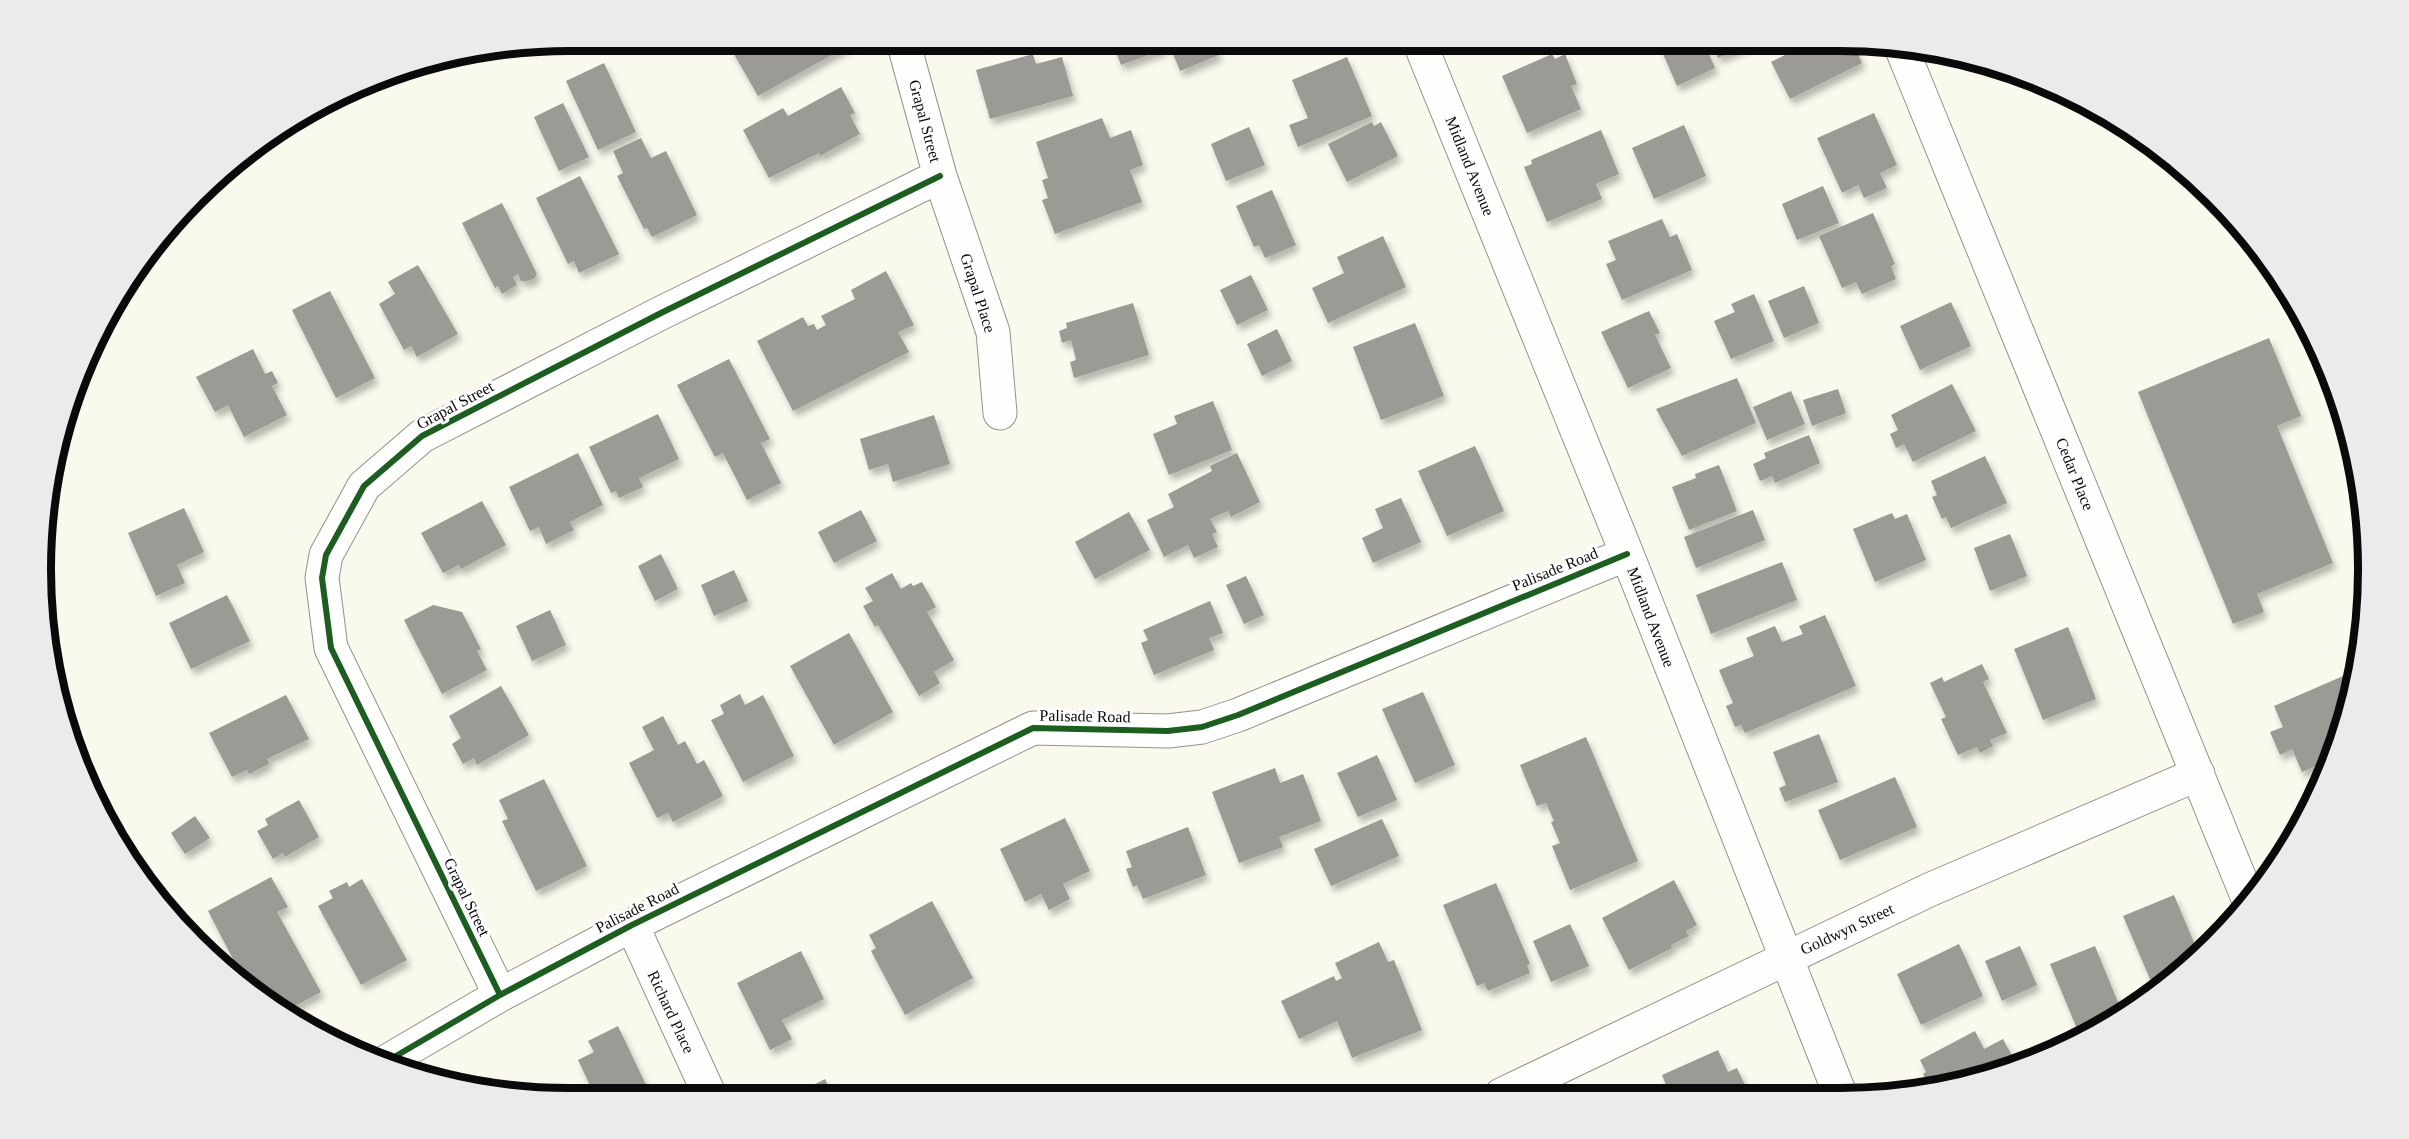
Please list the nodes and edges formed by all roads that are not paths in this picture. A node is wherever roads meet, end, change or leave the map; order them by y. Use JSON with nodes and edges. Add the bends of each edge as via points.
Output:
{"nodes":[{"id":1,"x":906,"y":51,"type":"edge"},
{"id":2,"x":1426,"y":51,"type":"edge"},
{"id":3,"x":1904,"y":55,"type":"edge"},
{"id":4,"x":940,"y":176,"type":"junction"},
{"id":5,"x":1000,"y":413,"type":"dead end"},
{"id":6,"x":1627,"y":554,"type":"junction"},
{"id":7,"x":2198,"y":774,"type":"junction"},
{"id":8,"x":2245,"y":892,"type":"edge"},
{"id":9,"x":632,"y":925,"type":"junction"},
{"id":10,"x":1785,"y":958,"type":"junction"},
{"id":11,"x":500,"y":995,"type":"junction"},
{"id":12,"x":394,"y":1057,"type":"edge"},
{"id":13,"x":706,"y":1088,"type":"edge"},
{"id":14,"x":1516,"y":1088,"type":"edge"},
{"id":15,"x":1838,"y":1088,"type":"edge"}],
"edges":[{"from":1,"to":4,"type":"street","name":"Grapal Street"},
{"from":2,"to":6,"type":"street","name":"Midland Avenue"},
{"from":3,"to":7,"type":"street","name":"Cedar Place"},
{"from":4,"to":5,"type":"street","name":"Grapal Place","via":[[993,332]]},
{"from":4,"to":11,"type":"street","name":"Grapal Street","via":[[650,318],[422,436],[364,486],[326,555],[322,578],[331,648]]},
{"from":6,"to":9,"type":"street","name":"Palisade Road","via":[[1202,727],[1033,728]]},
{"from":6,"to":10,"type":"street","name":"Midland Avenue"},
{"from":7,"to":8,"type":"street","name":"Cedar Place"},
{"from":7,"to":10,"type":"street","name":"Goldwyn Street","via":[[1929,890]]},
{"from":9,"to":11,"type":"street","name":"Palisade Road"},
{"from":9,"to":13,"type":"street","name":"Richard Place"},
{"from":10,"to":14,"type":"street","name":"Goldwyn Street"},
{"from":10,"to":15,"type":"street","name":"Midland Avenue"},
{"from":11,"to":12,"type":"street","name":"Palisade Road"}]}
